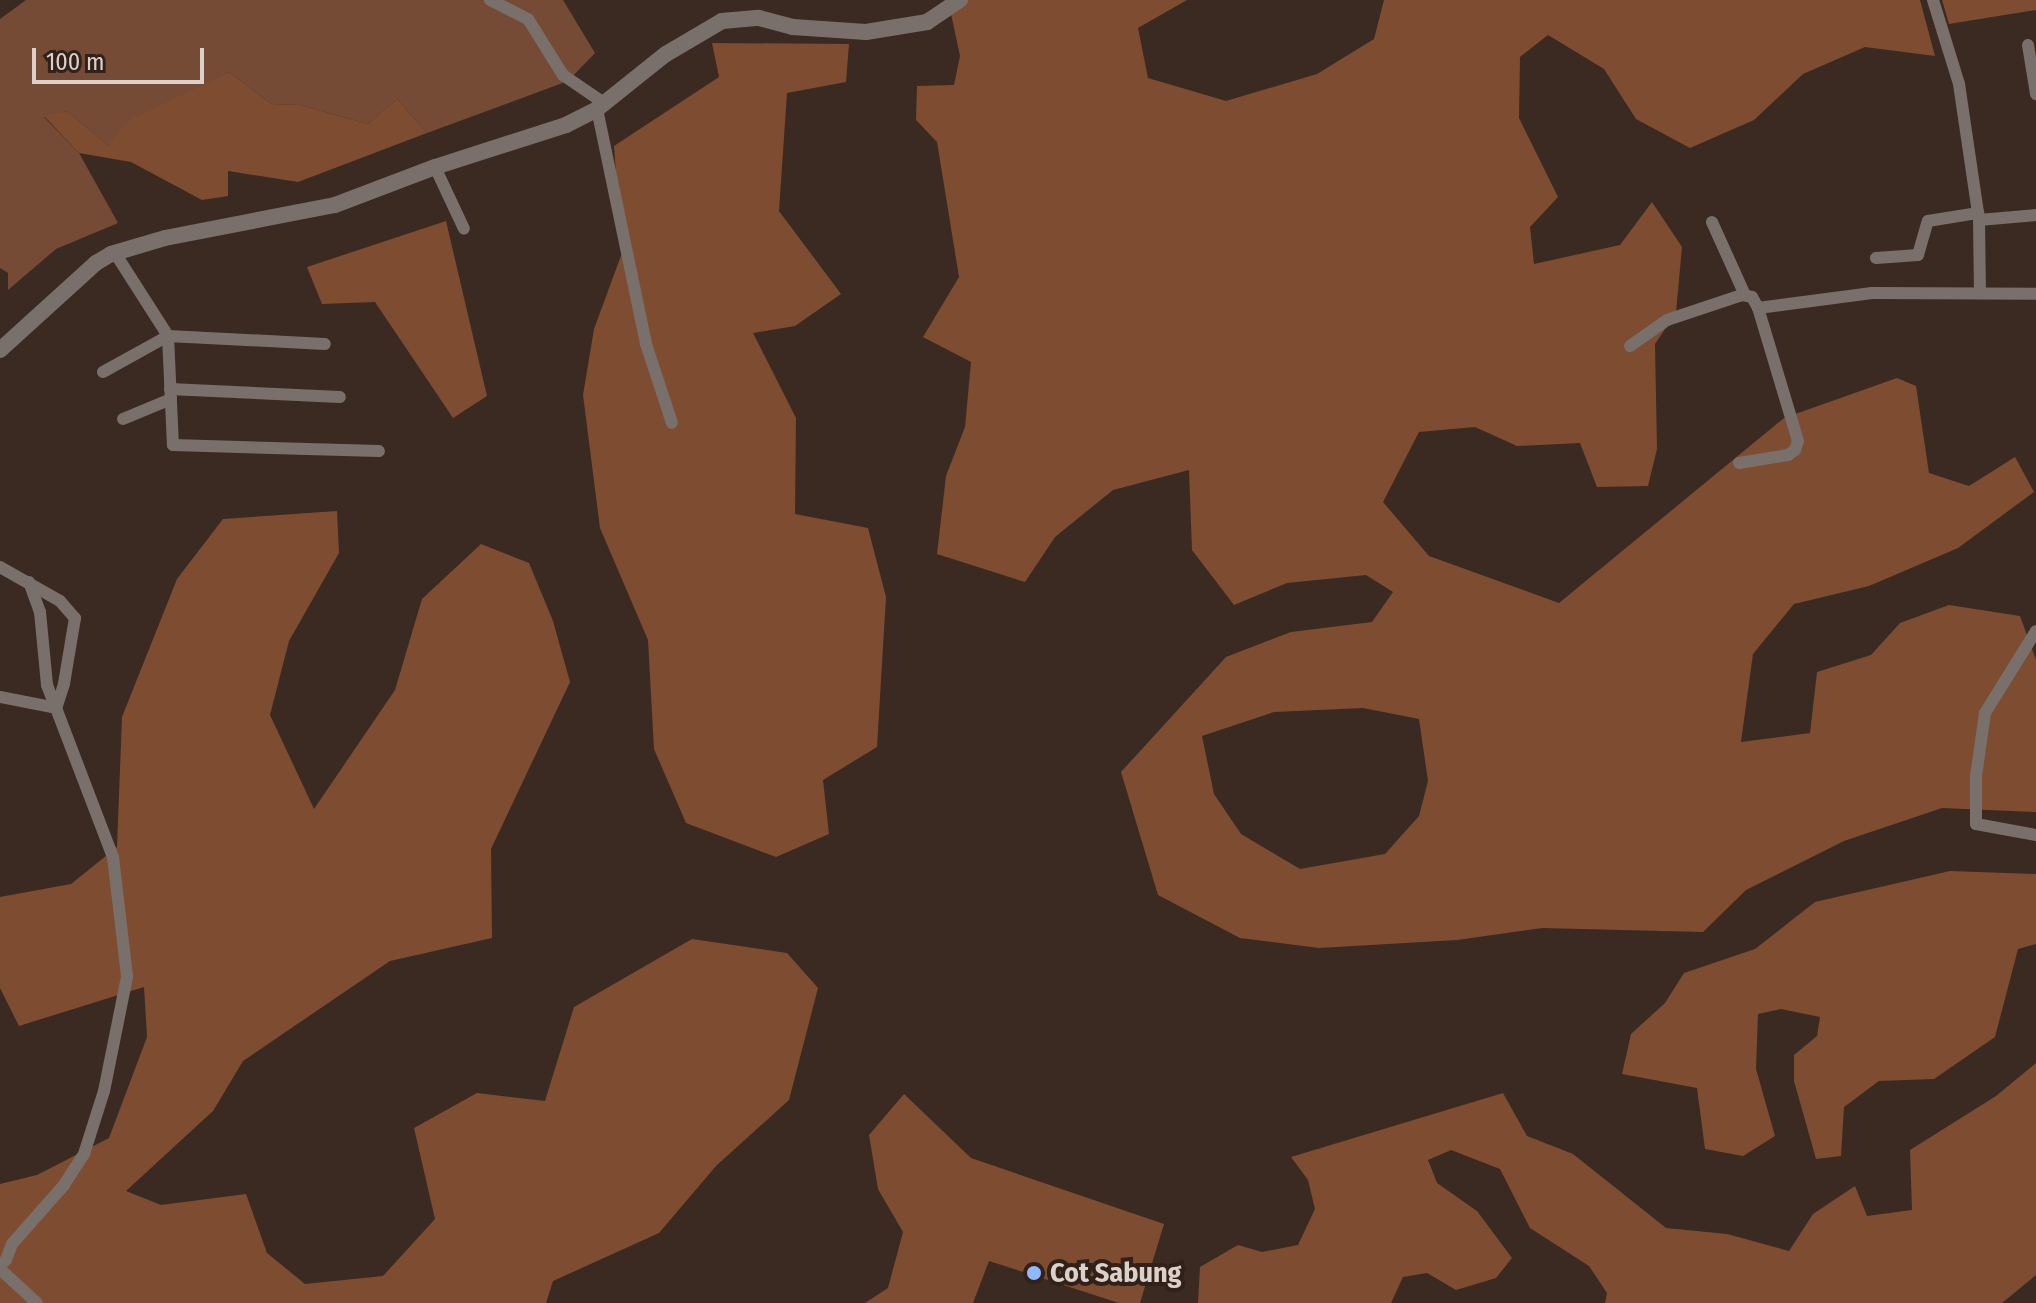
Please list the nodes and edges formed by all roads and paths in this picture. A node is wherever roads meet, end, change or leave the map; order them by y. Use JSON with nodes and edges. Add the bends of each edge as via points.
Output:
{"nodes":[{"id":1,"x":490,"y":0,"type":"edge"},
{"id":2,"x":960,"y":0,"type":"edge"},
{"id":3,"x":1933,"y":0,"type":"edge"},
{"id":4,"x":2028,"y":45,"type":"dead end"},
{"id":5,"x":2036,"y":94,"type":"edge"},
{"id":6,"x":601,"y":106,"type":"junction"},
{"id":7,"x":435,"y":167,"type":"junction"},
{"id":8,"x":2036,"y":215,"type":"edge"},
{"id":9,"x":1978,"y":217,"type":"junction"},
{"id":10,"x":1712,"y":222,"type":"dead end"},
{"id":11,"x":464,"y":229,"type":"dead end"},
{"id":12,"x":115,"y":253,"type":"junction"},
{"id":13,"x":1876,"y":258,"type":"dead end"},
{"id":14,"x":1980,"y":293,"type":"junction"},
{"id":15,"x":2036,"y":294,"type":"edge"},
{"id":16,"x":1745,"y":295,"type":"junction"},
{"id":17,"x":1758,"y":308,"type":"junction"},
{"id":18,"x":168,"y":336,"type":"junction"},
{"id":19,"x":325,"y":344,"type":"dead end"},
{"id":20,"x":1630,"y":346,"type":"dead end"},
{"id":21,"x":0,"y":350,"type":"edge"},
{"id":22,"x":103,"y":372,"type":"dead end"},
{"id":23,"x":170,"y":394,"type":"junction"},
{"id":24,"x":340,"y":397,"type":"dead end"},
{"id":25,"x":123,"y":419,"type":"dead end"},
{"id":26,"x":672,"y":423,"type":"dead end"},
{"id":27,"x":379,"y":451,"type":"dead end"},
{"id":28,"x":1739,"y":463,"type":"dead end"},
{"id":29,"x":0,"y":567,"type":"edge"},
{"id":30,"x":29,"y":582,"type":"junction"},
{"id":31,"x":2036,"y":631,"type":"edge"},
{"id":32,"x":0,"y":697,"type":"edge"},
{"id":33,"x":56,"y":708,"type":"junction"},
{"id":34,"x":2036,"y":835,"type":"edge"},
{"id":35,"x":0,"y":1267,"type":"edge"},
{"id":36,"x":37,"y":1303,"type":"edge"}],
"edges":[{"from":1,"to":6,"type":"street","via":[[528,19],[563,75]]},
{"from":2,"to":6,"type":"street","via":[[927,22],[866,32],[793,27],[759,18],[722,21],[666,54]]},
{"from":3,"to":9,"type":"street","via":[[1959,84]]},
{"from":4,"to":5,"type":"street"},
{"from":6,"to":7,"type":"street","via":[[566,125]]},
{"from":6,"to":26,"type":"street","via":[[646,344]]},
{"from":7,"to":11,"type":"street"},
{"from":7,"to":12,"type":"street","via":[[303,214],[165,238]]},
{"from":8,"to":9,"type":"street"},
{"from":9,"to":13,"type":"street","via":[[1928,221],[1918,255]]},
{"from":9,"to":14,"type":"street"},
{"from":10,"to":16,"type":"street"},
{"from":12,"to":18,"type":"street"},
{"from":12,"to":21,"type":"street","via":[[96,263]]},
{"from":14,"to":15,"type":"street"},
{"from":14,"to":17,"type":"street","via":[[1860,294]]},
{"from":16,"to":17,"type":"street"},
{"from":16,"to":20,"type":"street","via":[[1675,317]]},
{"from":17,"to":28,"type":"street","via":[[1798,441],[1788,455]]},
{"from":18,"to":19,"type":"street"},
{"from":18,"to":22,"type":"street"},
{"from":18,"to":23,"type":"street"},
{"from":23,"to":24,"type":"street"},
{"from":23,"to":25,"type":"street"},
{"from":23,"to":27,"type":"street","via":[[173,445]]},
{"from":29,"to":30,"type":"street"},
{"from":30,"to":33,"type":"street","via":[[40,612],[47,685]]},
{"from":30,"to":33,"type":"street","via":[[60,601],[75,618]]},
{"from":31,"to":34,"type":"street","via":[[1985,713],[1976,776],[1976,824]]},
{"from":32,"to":33,"type":"street"},
{"from":33,"to":35,"type":"street","via":[[113,857],[126,947],[126,989],[84,1154],[12,1244]]},
{"from":35,"to":36,"type":"street"}]}
